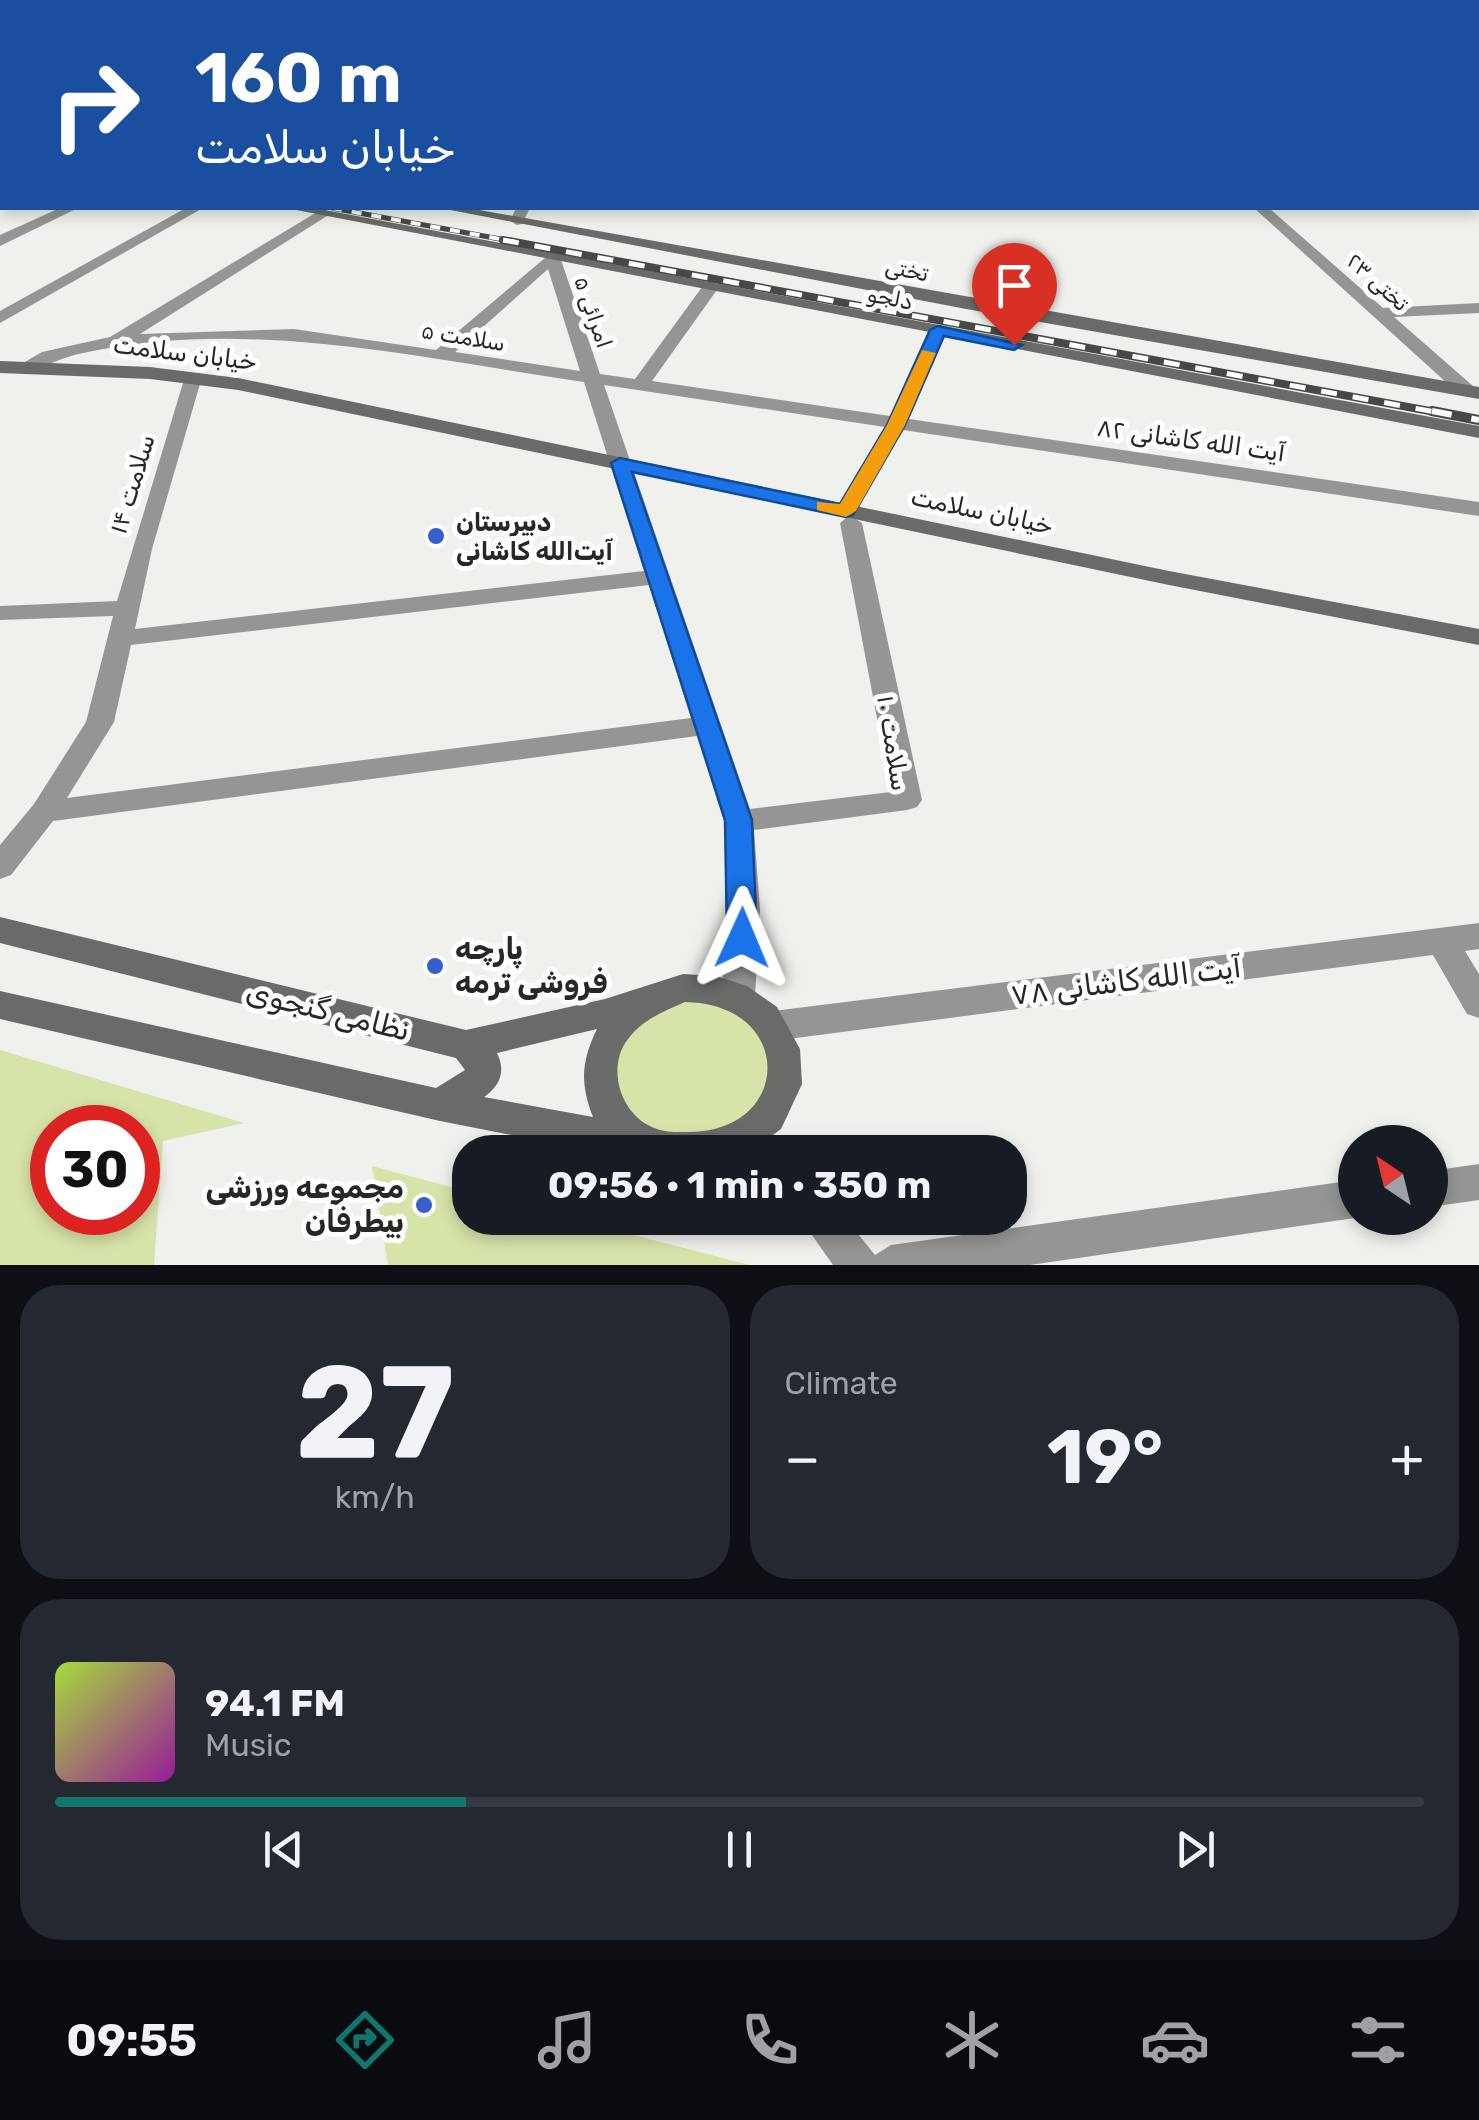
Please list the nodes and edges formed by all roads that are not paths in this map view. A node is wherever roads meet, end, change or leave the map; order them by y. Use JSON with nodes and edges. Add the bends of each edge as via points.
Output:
{"nodes":[{"id":1,"x":67,"y":210,"type":"edge"},
{"id":2,"x":192,"y":210,"type":"edge"},
{"id":3,"x":305,"y":210,"type":"edge"},
{"id":4,"x":471,"y":210,"type":"edge"},
{"id":5,"x":1263,"y":210,"type":"edge"},
{"id":6,"x":322,"y":213,"type":"junction"},
{"id":7,"x":520,"y":214,"type":"edge"},
{"id":8,"x":0,"y":241,"type":"edge"},
{"id":9,"x":552,"y":257,"type":"junction"},
{"id":10,"x":711,"y":287,"type":"junction"},
{"id":11,"x":1479,"y":308,"type":"edge"},
{"id":12,"x":1378,"y":312,"type":"junction"},
{"id":13,"x":0,"y":318,"type":"edge"},
{"id":14,"x":938,"y":330,"type":"junction"},
{"id":15,"x":112,"y":344,"type":"junction"},
{"id":16,"x":440,"y":356,"type":"junction"},
{"id":17,"x":25,"y":366,"type":"junction"},
{"id":18,"x":0,"y":367,"type":"edge"},
{"id":19,"x":193,"y":378,"type":"junction"},
{"id":20,"x":592,"y":380,"type":"junction"},
{"id":21,"x":638,"y":387,"type":"junction"},
{"id":22,"x":1472,"y":392,"type":"edge"},
{"id":23,"x":896,"y":425,"type":"junction"},
{"id":24,"x":1479,"y":432,"type":"edge"},
{"id":25,"x":620,"y":463,"type":"junction"},
{"id":26,"x":1479,"y":510,"type":"edge"},
{"id":27,"x":848,"y":517,"type":"junction"},
{"id":28,"x":658,"y":578,"type":"junction"},
{"id":29,"x":128,"y":608,"type":"junction"},
{"id":30,"x":0,"y":612,"type":"edge"},
{"id":31,"x":1479,"y":637,"type":"edge"},
{"id":32,"x":122,"y":638,"type":"junction"},
{"id":33,"x":707,"y":726,"type":"junction"},
{"id":34,"x":44,"y":812,"type":"junction"},
{"id":35,"x":739,"y":820,"type":"junction"},
{"id":36,"x":0,"y":867,"type":"edge"},
{"id":37,"x":0,"y":930,"type":"edge"},
{"id":38,"x":1479,"y":936,"type":"edge"},
{"id":39,"x":1441,"y":940,"type":"junction"},
{"id":40,"x":655,"y":995,"type":"junction"},
{"id":41,"x":738,"y":996,"type":"junction"},
{"id":42,"x":1479,"y":1004,"type":"edge"},
{"id":43,"x":0,"y":1005,"type":"edge"},
{"id":44,"x":773,"y":1026,"type":"junction"},
{"id":45,"x":466,"y":1046,"type":"junction"},
{"id":46,"x":440,"y":1105,"type":"junction"},
{"id":47,"x":596,"y":1135,"type":"edge"},
{"id":48,"x":632,"y":1135,"type":"edge"},
{"id":49,"x":762,"y":1135,"type":"edge"},
{"id":50,"x":1479,"y":1182,"type":"edge"},
{"id":51,"x":1448,"y":1186,"type":"edge"},
{"id":52,"x":1338,"y":1201,"type":"edge"},
{"id":53,"x":834,"y":1235,"type":"edge"},
{"id":54,"x":859,"y":1265,"type":"edge"},
{"id":55,"x":891,"y":1265,"type":"edge"}],
"edges":[{"from":1,"to":8,"type":"street"},
{"from":2,"to":13,"type":"street"},
{"from":3,"to":6,"type":"street","name":"دلجو"},
{"from":4,"to":7,"type":"street","name":"تختی"},
{"from":5,"to":12,"type":"street","name":"تختی ۲۳"},
{"from":6,"to":9,"type":"street","name":"دلجو"},
{"from":6,"to":15,"type":"street"},
{"from":7,"to":22,"type":"street","name":"تختی"},
{"from":9,"to":10,"type":"street","name":"دلجو"},
{"from":9,"to":16,"type":"street"},
{"from":9,"to":20,"type":"street","name":"امرائی ۵"},
{"from":10,"to":14,"type":"street","name":"دلجو"},
{"from":10,"to":21,"type":"street"},
{"from":11,"to":12,"type":"street"},
{"from":12,"to":22,"type":"street","name":"تختی ۲۳"},
{"from":14,"to":23,"type":"street"},
{"from":14,"to":24,"type":"street","name":"دلجو"},
{"from":15,"to":16,"type":"street","name":"سلامت ۵","via":[[294,334]]},
{"from":15,"to":17,"type":"street","name":"سلامت ۵","via":[[63,350]]},
{"from":16,"to":20,"type":"street","name":"سلامت ۵"},
{"from":17,"to":18,"type":"street","name":"خیابان سلامت"},
{"from":17,"to":19,"type":"street","name":"خیابان سلامت"},
{"from":19,"to":25,"type":"street","name":"خیابان سلامت"},
{"from":19,"to":29,"type":"street","name":"سلامت ۱۴"},
{"from":20,"to":21,"type":"street","name":"سلامت ۵"},
{"from":20,"to":25,"type":"street","name":"امرائی ۵"},
{"from":21,"to":23,"type":"street","name":"سلامت ۵"},
{"from":23,"to":26,"type":"street","name":"آیت الله کاشانی ۸۲"},
{"from":23,"to":27,"type":"street"},
{"from":25,"to":27,"type":"street","name":"خیابان سلامت"},
{"from":25,"to":28,"type":"street","name":"امرائی ۵"},
{"from":27,"to":31,"type":"street","name":"خیابان سلامت"},
{"from":27,"to":35,"type":"street","name":"سلامت ۱۰","via":[[907,800]]},
{"from":28,"to":32,"type":"street"},
{"from":28,"to":33,"type":"street","name":"امرائی ۵"},
{"from":29,"to":30,"type":"street"},
{"from":29,"to":32,"type":"street","name":"سلامت ۱۴"},
{"from":32,"to":34,"type":"street","name":"سلامت ۱۴","via":[[100,722]]},
{"from":33,"to":34,"type":"street"},
{"from":33,"to":35,"type":"street","name":"امرائی ۵"},
{"from":34,"to":36,"type":"street","name":"سلامت ۱۴"},
{"from":35,"to":41,"type":"street","name":"امرائی ۵","via":[[744,909]]},
{"from":37,"to":45,"type":"street","name":"نظامی گنجوی"},
{"from":38,"to":39,"type":"street","name":"آیت الله کاشانی ۷۸"},
{"from":39,"to":42,"type":"street"},
{"from":39,"to":44,"type":"street","name":"آیت الله کاشانی ۷۸"},
{"from":40,"to":41,"type":"street","via":[[711,988]]},
{"from":40,"to":45,"type":"street","name":"نظامی گنجوی"},
{"from":40,"to":48,"type":"street","via":[[630,1009],[599,1055],[598,1083],[607,1109]]},
{"from":41,"to":44,"type":"street"},
{"from":43,"to":46,"type":"street"},
{"from":44,"to":49,"type":"street","via":[[786,1070]]},
{"from":45,"to":46,"type":"street","via":[[483,1060],[483,1078]]},
{"from":46,"to":47,"type":"street"},
{"from":50,"to":51,"type":"street"},
{"from":52,"to":55,"type":"street"},
{"from":53,"to":54,"type":"street"}]}
